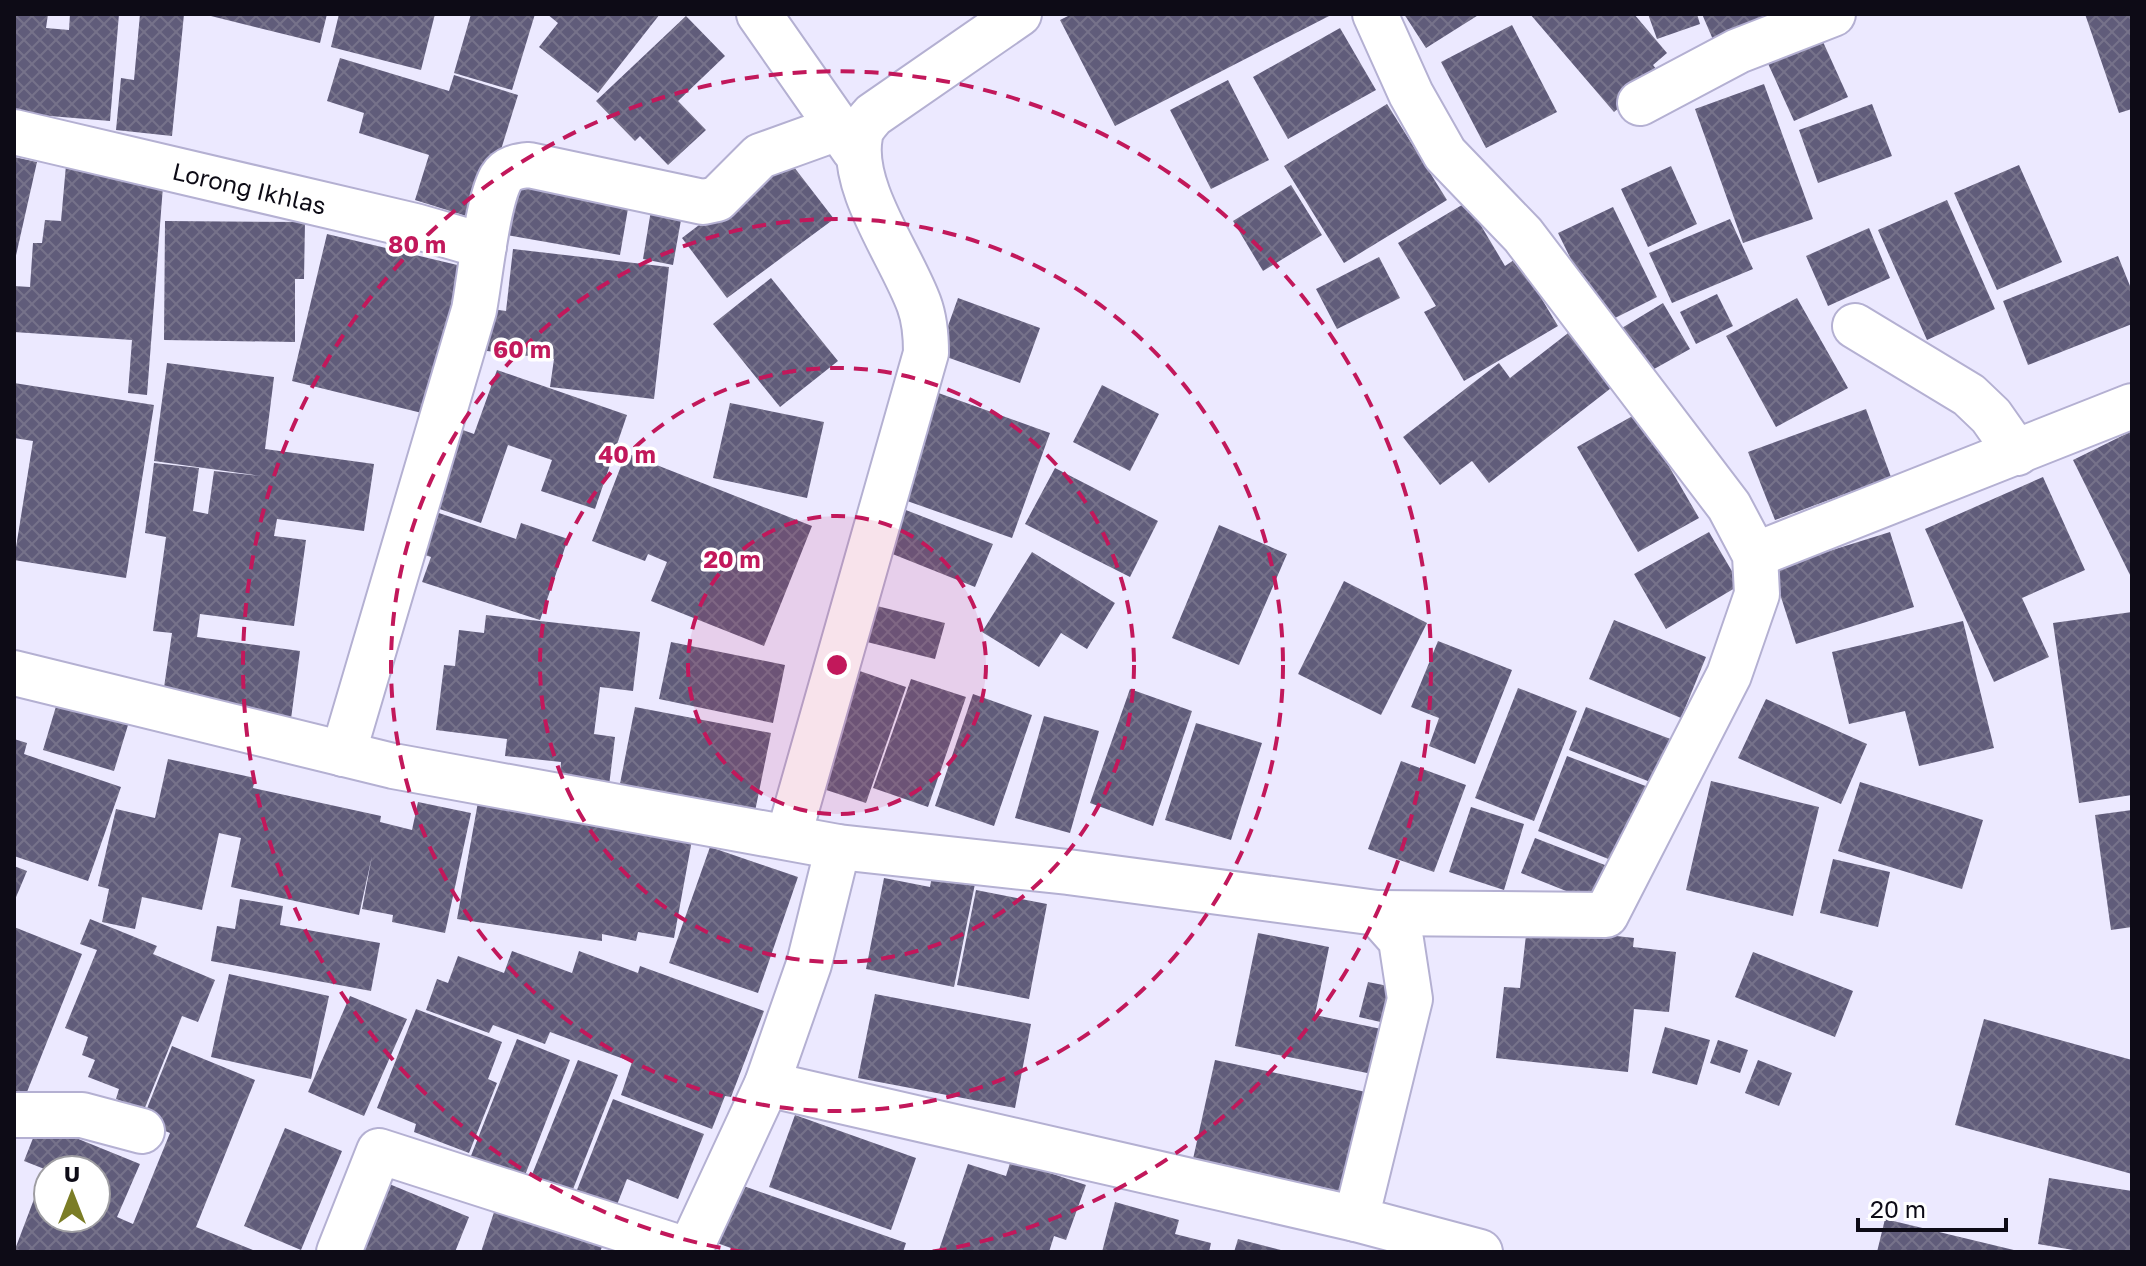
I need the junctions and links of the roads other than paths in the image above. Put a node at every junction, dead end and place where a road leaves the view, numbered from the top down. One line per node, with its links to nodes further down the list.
1 (759, 14): 7 (street)
2 (1019, 14): 7 (street)
3 (1375, 14): 12 (street)
4 (1833, 14): 5 (street)
5 (1640, 103)
6 (14, 132): 8 (street, Lorong Ikhlas)
7 (847, 142): 8 (street); 15 (street)
8 (484, 246): 14 (street)
9 (1855, 326): 11 (street)
10 (2132, 406): 11 (street)
11 (2017, 453): 12 (street)
12 (1755, 555): 17 (street)
13 (14, 673): 14 (street)
14 (343, 754): 15 (street)
15 (789, 835): 16 (street)
16 (838, 847): 17 (street); 18 (street)
17 (1377, 913): 21 (street)
18 (767, 1084): 21 (street); 22 (street)
19 (14, 1115): 20 (street)
20 (142, 1131)
21 (1356, 1219): 24 (street)
22 (690, 1251): 23 (street)
23 (339, 1252)
24 (1480, 1252)

